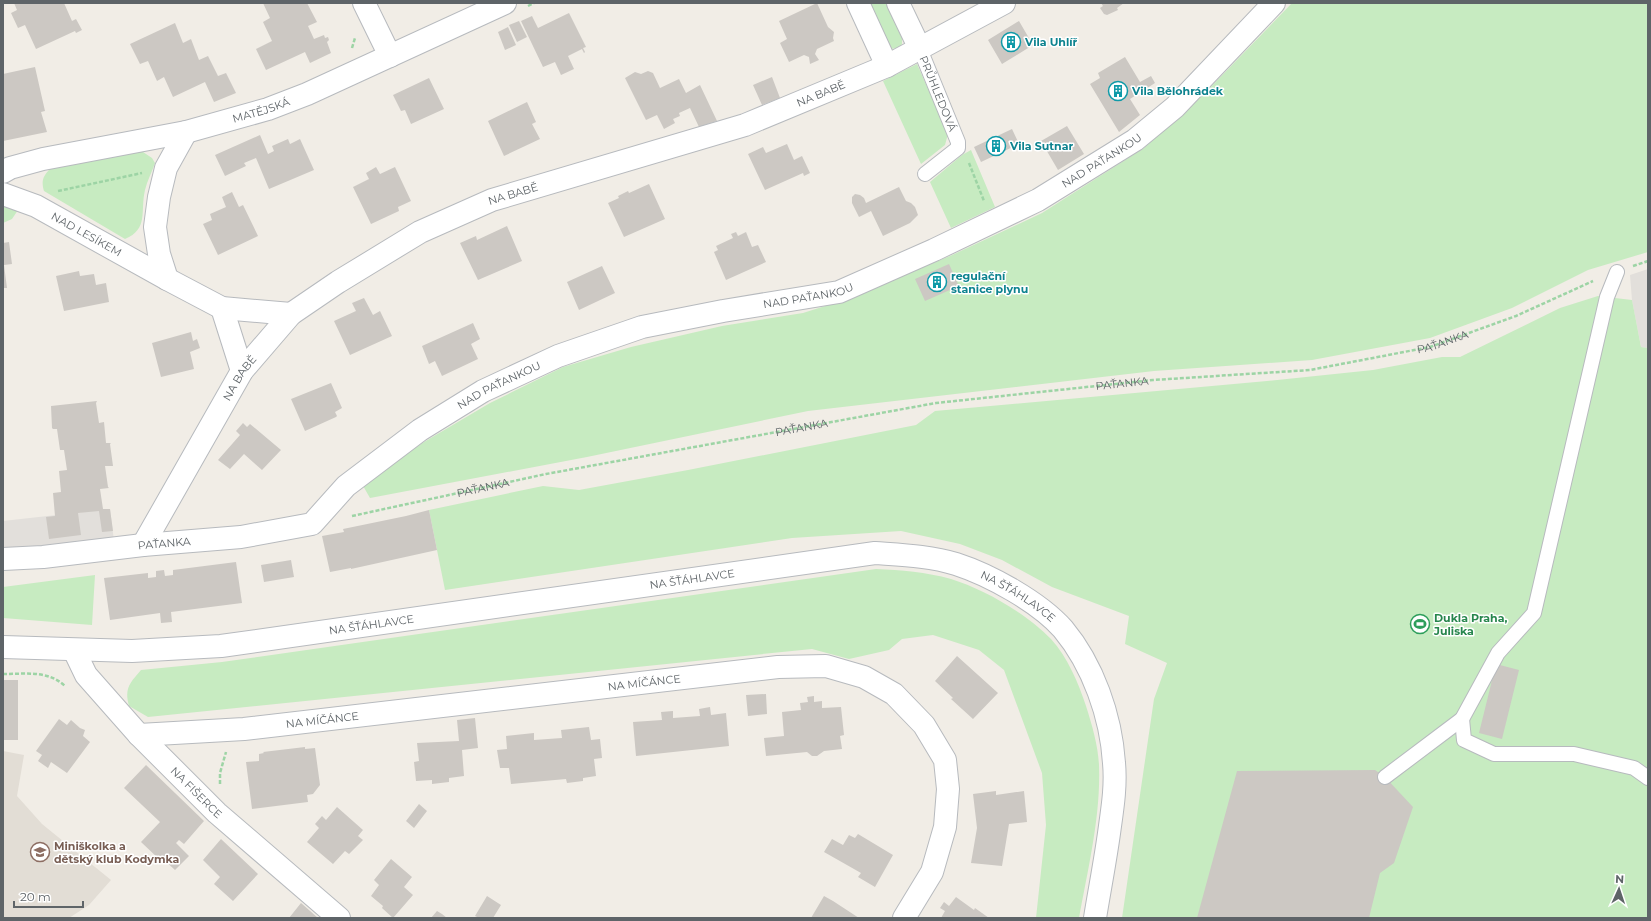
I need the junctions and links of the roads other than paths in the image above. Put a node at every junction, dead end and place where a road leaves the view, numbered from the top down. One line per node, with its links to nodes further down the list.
1 (364, 3): 8 (street)
2 (505, 3): 8 (street, MATĚJSKÁ)
3 (858, 3): 9 (street)
4 (898, 3): 7 (street, PRŮHLEDOVÁ)
5 (1004, 3): 7 (street, NA BABĚ)
6 (1274, 3): 19 (street, NAD PAŤANKOU)
7 (920, 49): 9 (street, NA BABĚ); 12 (lane, PRŮHLEDOVÁ)
8 (390, 56): 10 (street, MATĚJSKÁ)
9 (887, 66): 17 (street, NA BABĚ)
10 (186, 132): 11 (street, MATĚJSKÁ); 15 (street)
11 (3, 172)
12 (926, 174)
13 (3, 194): 15 (street, NAD LESÍKEM)
14 (1617, 272): 24 (lane)
15 (167, 279): 16 (street, NAD LESÍKEM)
16 (222, 308): 17 (street); 18 (street)
17 (291, 314): 18 (street, NA BABĚ)
18 (242, 371): 20 (street, NA BABĚ)
19 (312, 524): 20 (street, PAŤANKA)
20 (143, 545): 21 (street, PAŤANKA)
21 (3, 559)
22 (3, 647): 23 (street, NA ŠŤÁHLAVCE)
23 (74, 650): 25 (street, NA FIŠERCE); 30 (street, NA ŠŤÁHLAVCE)
24 (1462, 718): 26 (lane); 27 (lane)
25 (139, 735): 28 (street, NA FIŠERCE); 29 (street, NA MÍČÁNCE)
26 (1385, 777)
27 (1648, 778)
28 (339, 918)
29 (904, 918)
30 (1095, 918)

